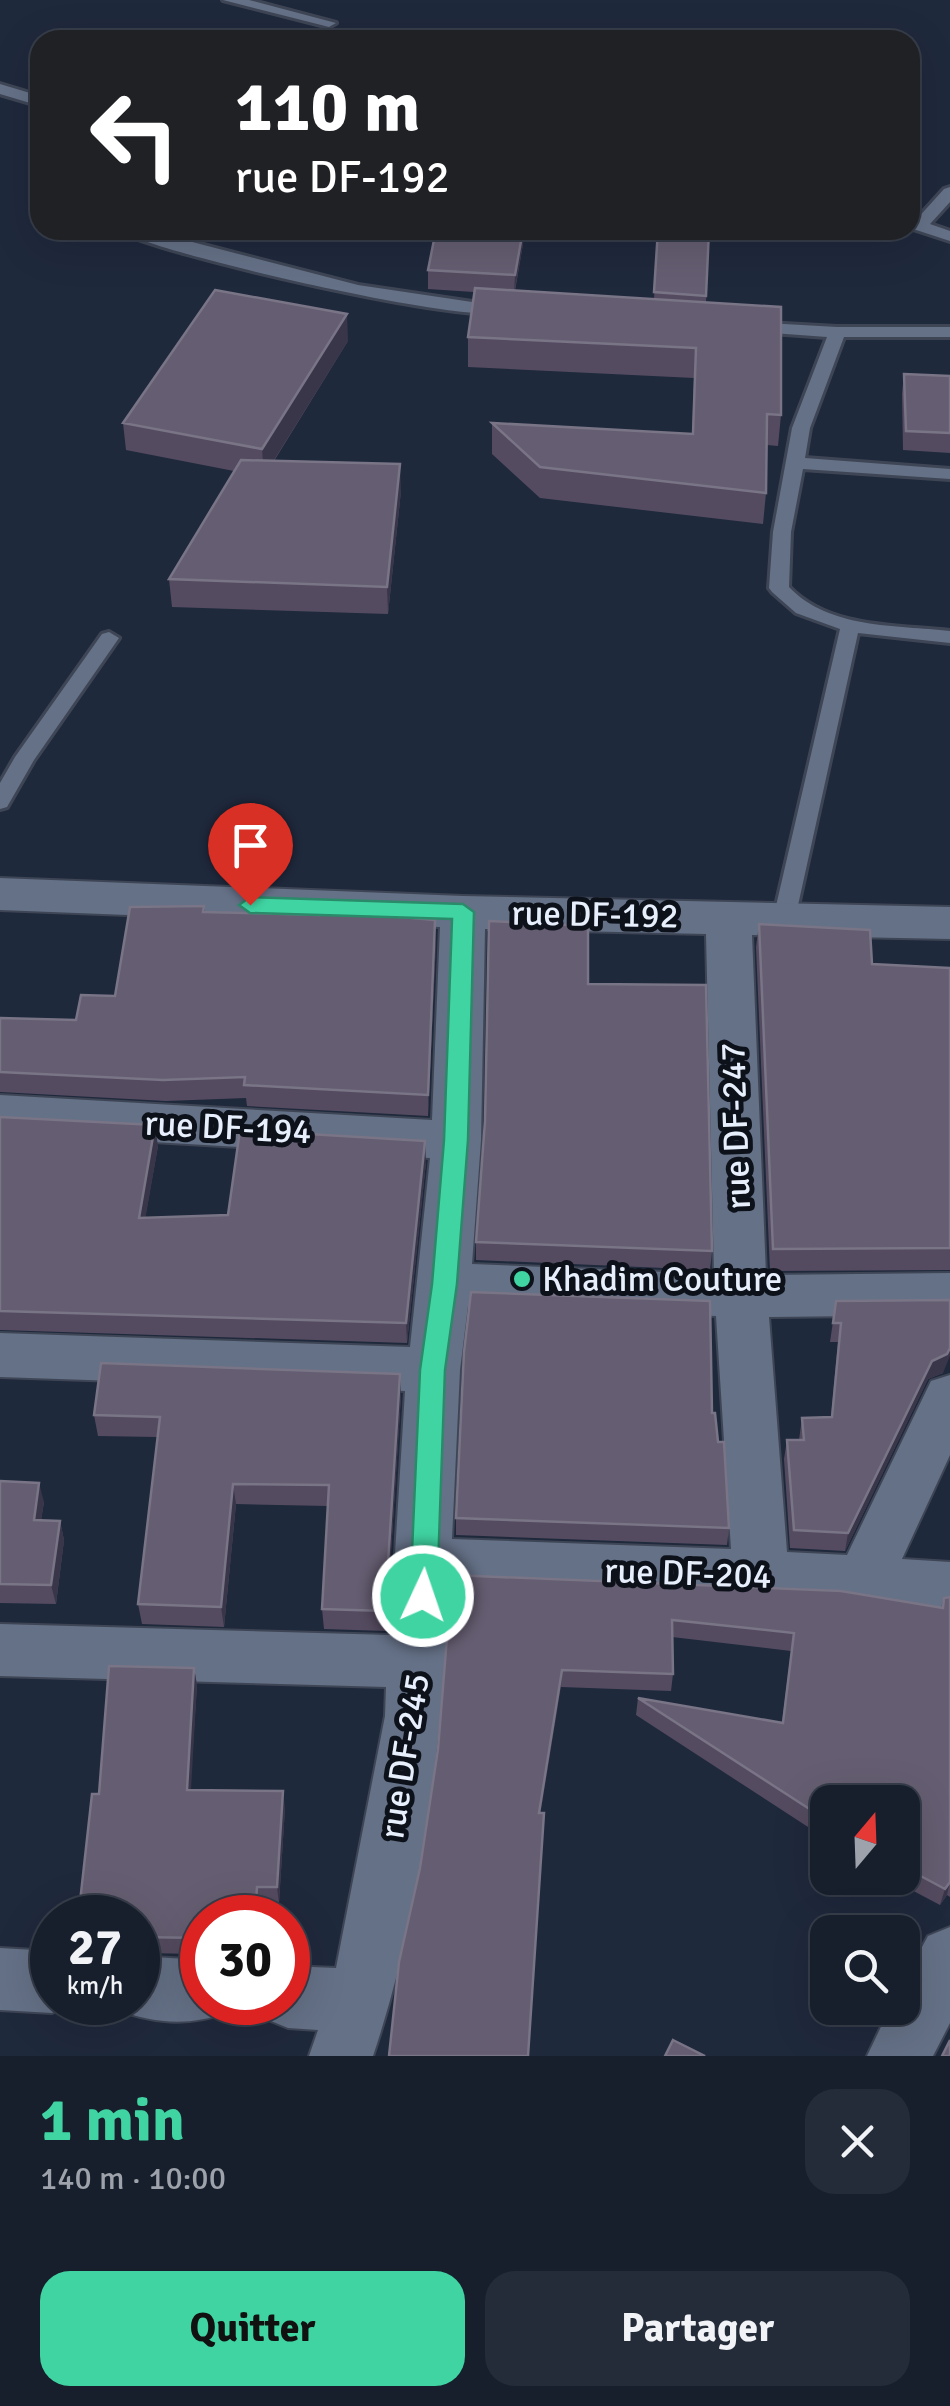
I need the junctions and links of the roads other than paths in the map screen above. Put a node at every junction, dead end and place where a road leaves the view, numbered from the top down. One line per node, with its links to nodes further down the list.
1 (230, 0): 2 (lane)
2 (329, 24)
3 (0, 89): 4 (lane)
4 (30, 98)
5 (950, 192): 6 (lane)
6 (920, 220)
7 (920, 225): 8 (lane)
8 (950, 236)
9 (165, 240): 10 (lane)
10 (518, 312)
11 (728, 326): 12 (lane)
12 (838, 332): 13 (lane); 14 (lane)
13 (950, 332)
14 (795, 463): 15 (lane); 16 (lane)
15 (950, 474)
16 (850, 626): 17 (lane); 23 (lane)
17 (950, 636)
18 (109, 638): 19 (lane)
19 (0, 802)
20 (0, 894): 21 (street, rue DF-192)
21 (463, 912): 22 (street, rue DF-192); 26 (street, rue DF-245)
22 (728, 917): 23 (street, rue DF-192); 29 (street, rue DF-247)
23 (784, 919): 24 (street, rue DF-192)
24 (950, 923)
25 (0, 1114): 26 (street, rue DF-194)
26 (456, 1140): 27 (street, rue DF-245)
27 (445, 1284): 29 (street); 31 (street, rue DF-245)
28 (950, 1294): 29 (street)
29 (741, 1296): 34 (street, rue DF-247)
30 (0, 1355): 31 (street)
31 (433, 1370): 33 (street, rue DF-245)
32 (950, 1396): 35 (street)
33 (425, 1563): 34 (street, rue DF-204); 38 (street, rue DF-245)
34 (762, 1575): 35 (street, rue DF-204)
35 (864, 1580): 36 (street, rue DF-204)
36 (950, 1588)
37 (0, 1650): 38 (street)
38 (419, 1662): 43 (street, rue DF-245)
39 (948, 1967): 44 (street)
40 (0, 1979): 41 (street)
41 (30, 1981)
42 (310, 2007): 43 (street)
43 (351, 2028)
44 (899, 2056)

